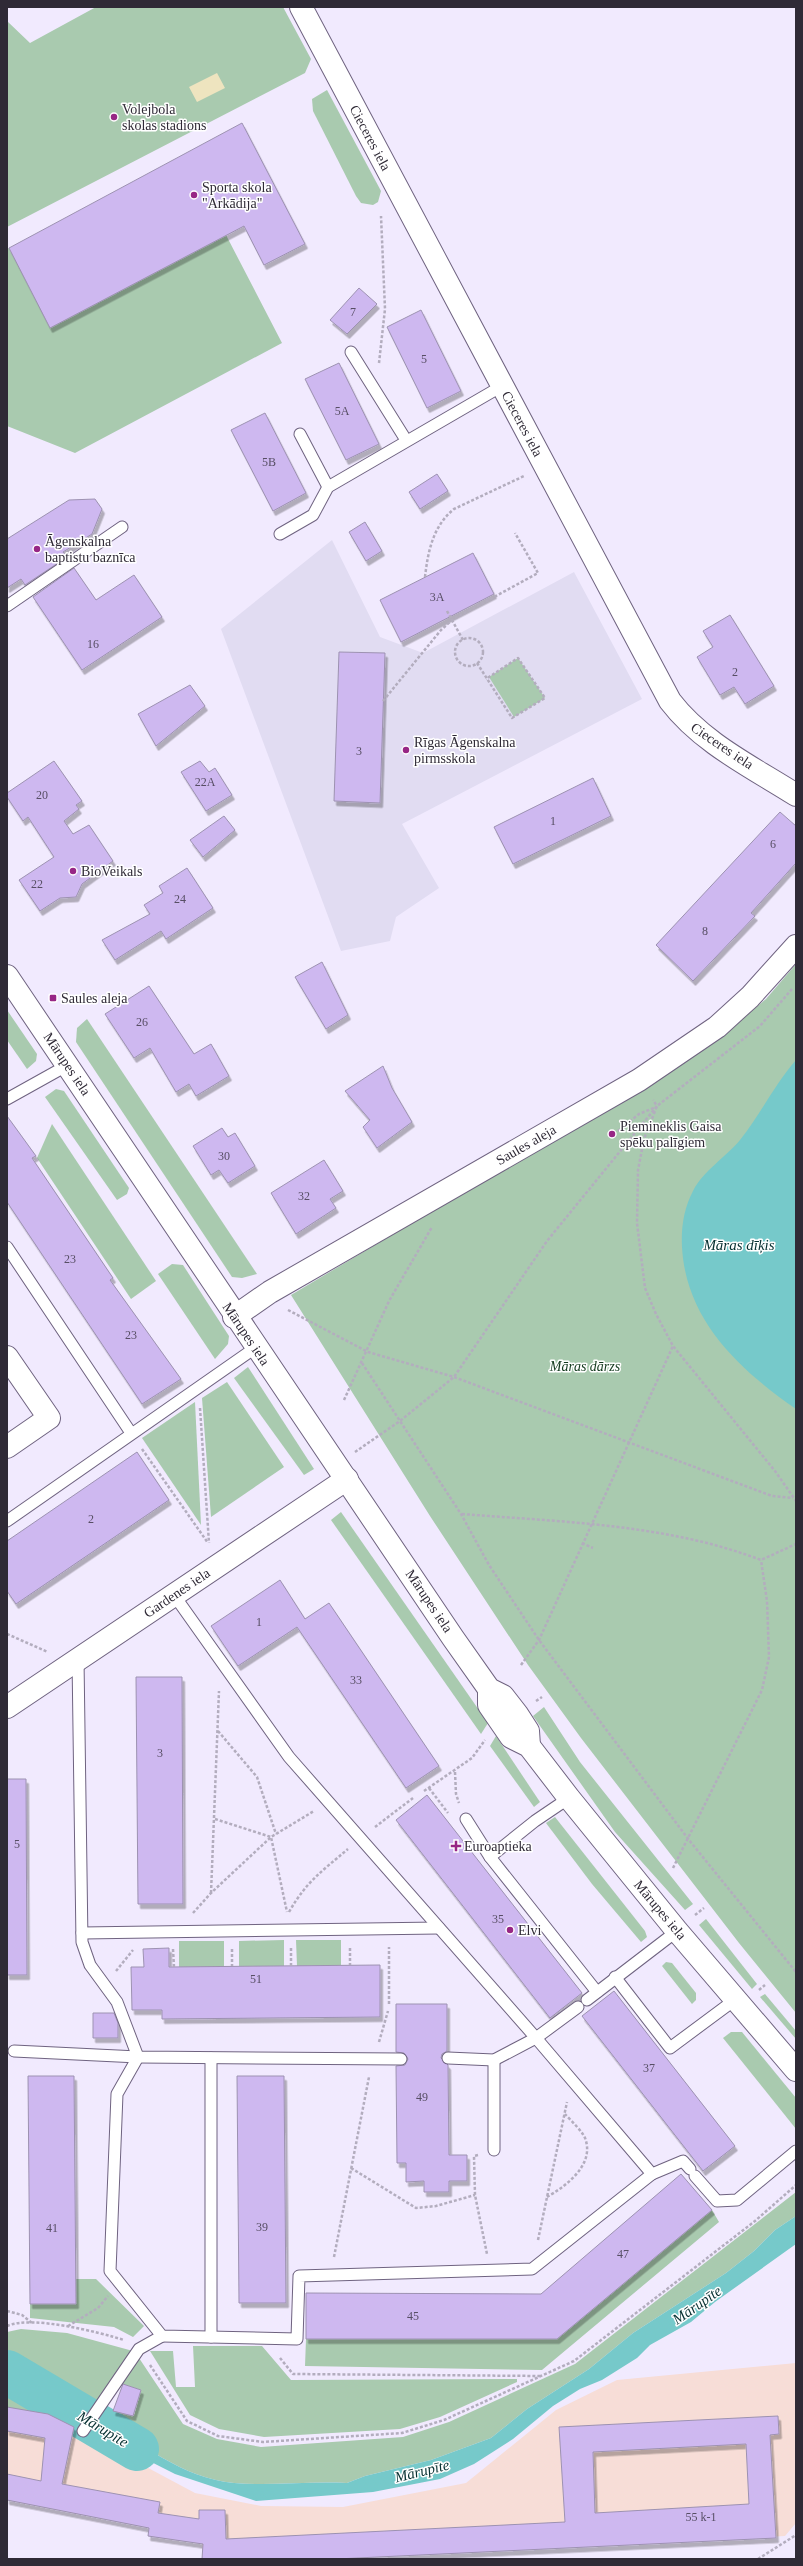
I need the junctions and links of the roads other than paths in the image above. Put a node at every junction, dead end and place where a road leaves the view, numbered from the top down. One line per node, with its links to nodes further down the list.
1 (300, 7): 3 (street, Cieceres iela)
2 (352, 352): 5 (lane)
3 (502, 386): 5 (lane); 10 (street, Cieceres iela)
4 (300, 434): 6 (lane)
5 (406, 440): 6 (lane)
6 (328, 487): 8 (lane)
7 (122, 527): 9 (lane)
8 (280, 534)
9 (7, 606)
10 (796, 795)
11 (796, 946): 16 (street, Saules aleja)
12 (7, 976): 13 (street, Mārupes iela)
13 (68, 1065): 14 (lane); 16 (street, Mārupes iela)
14 (7, 1099)
15 (7, 1247): 19 (lane)
16 (234, 1317): 17 (street, Mārupes iela)
17 (255, 1348): 19 (lane); 21 (street, Mārupes iela)
18 (7, 1357): 20 (street)
19 (131, 1433): 22 (lane)
20 (7, 1447)
21 (342, 1471): 23 (street, Gardenes iela); 26 (street, Mārupes iela)
22 (7, 1521)
23 (174, 1595): 24 (street, Gardenes iela); 29 (lane)
24 (75, 1661): 25 (street, Gardenes iela); 31 (lane)
25 (7, 1707)
26 (569, 1798): 28 (lane); 30 (street, Mārupes iela)
27 (466, 1820): 28 (lane)
28 (490, 1857): 33 (lane)
29 (439, 1928): 31 (lane); 37 (lane)
30 (677, 1931): 32 (lane); 34 (street, Mārupes iela)
31 (82, 1933): 39 (lane)
32 (615, 1977): 33 (lane); 34 (lane)
33 (597, 1992): 35 (lane)
34 (736, 1999): 44 (street, Mārupes iela)
35 (587, 2000)
36 (578, 2007): 37 (lane)
37 (536, 2038): 43 (lane); 47 (lane)
38 (14, 2051): 39 (lane)
39 (138, 2057): 40 (lane); 48 (lane)
40 (211, 2058): 42 (lane); 49 (lane)
41 (448, 2058): 43 (lane)
42 (401, 2059)
43 (494, 2060): 45 (lane)
44 (796, 2070)
45 (494, 2150)
46 (796, 2151): 47 (lane)
47 (652, 2174): 49 (lane)
48 (162, 2336): 49 (lane); 50 (lane)
49 (211, 2337)
50 (83, 2432)

